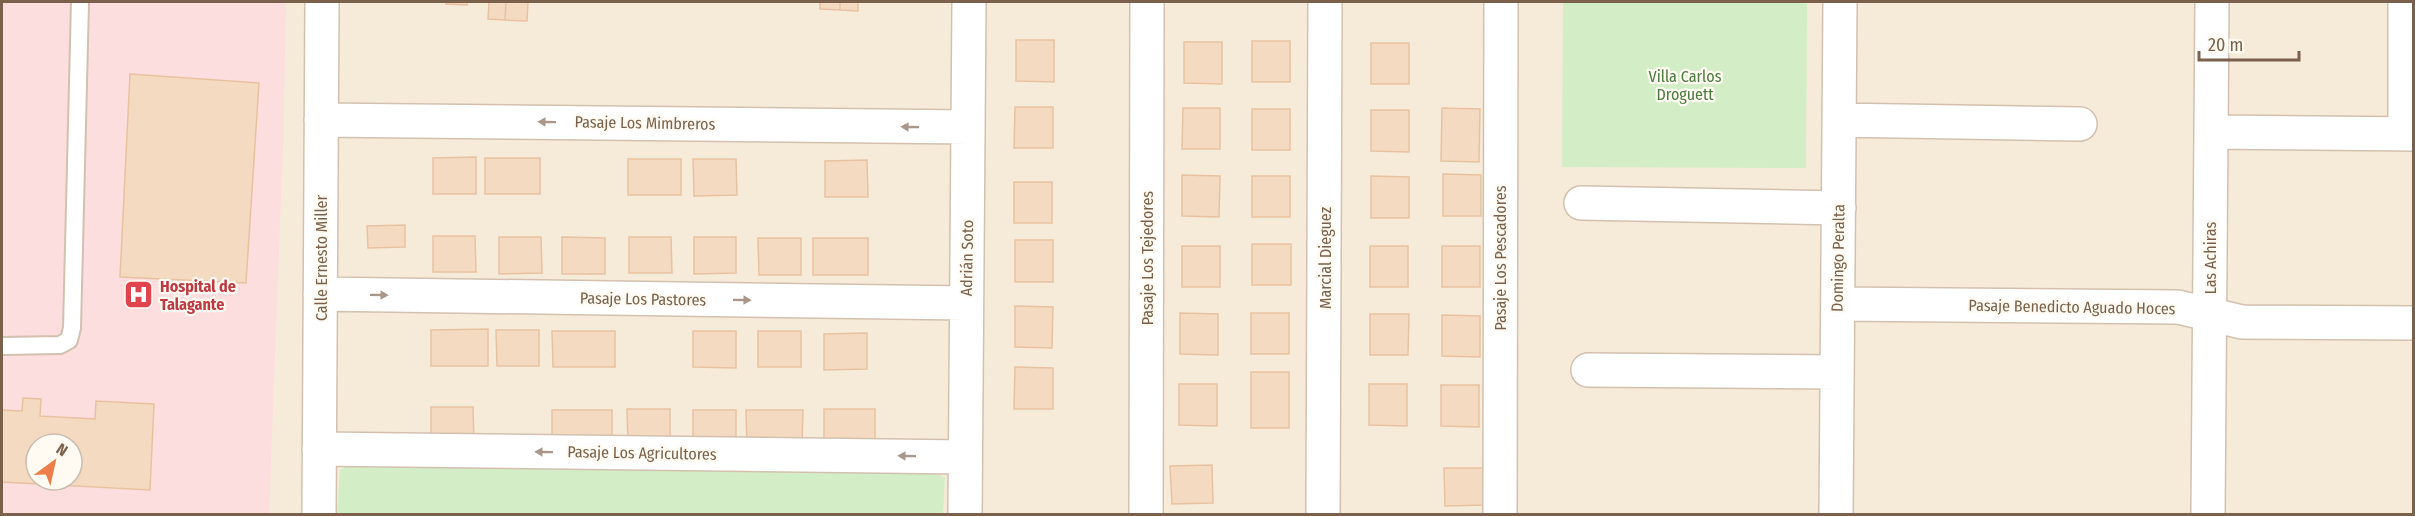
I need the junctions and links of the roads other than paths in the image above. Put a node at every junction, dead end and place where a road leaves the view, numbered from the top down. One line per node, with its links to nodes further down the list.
1 (80, 2): 23 (lane)
2 (322, 2): 10 (street, Calle Ernesto Miller)
3 (969, 2): 13 (street, Adrián Soto)
4 (1147, 2): 30 (street, Pasaje Los Tejedores)
5 (1325, 2): 31 (street, Marcial Dieguez)
6 (1501, 2): 32 (street, Pasaje Los Pescadores)
7 (1840, 2): 11 (street, Domingo Peralta)
8 (2212, 2): 14 (street, Las Achiras)
9 (2405, 2): 15 (street)
10 (321, 120): 13 (street, Pasaje Los Mimbreros, one-way to 10); 18 (street, Calle Ernesto Miller)
11 (1839, 120): 12 (street); 17 (street, Domingo Peralta)
12 (2080, 124)
13 (968, 127): 19 (street, Adrián Soto)
14 (2211, 132): 15 (street); 21 (street, Las Achiras)
15 (2409, 134)
16 (1581, 203): 17 (street)
17 (1839, 208): 20 (street, Domingo Peralta)
18 (320, 294): 19 (street, Pasaje Los Pastores, one-way to 19); 26 (street, Calle Ernesto Miller)
19 (966, 303): 27 (street, Adrián Soto)
20 (1838, 304): 21 (street, Pasaje Benedicto Aguado Hoces); 25 (street, Domingo Peralta)
21 (2210, 315): 22 (street, Pasaje Benedicto Aguado Hoces); 34 (street, Las Achiras)
22 (2414, 323)
23 (2, 346)
24 (1588, 370): 25 (street)
25 (1837, 372): 33 (street, Domingo Peralta)
26 (319, 449): 27 (street, Pasaje Los Agricultores, one-way to 26); 28 (street, Calle Ernesto Miller)
27 (965, 457): 29 (street, Adrián Soto)
28 (319, 514)
29 (965, 514)
30 (1146, 514)
31 (1323, 514)
32 (1500, 514)
33 (1836, 514)
34 (2208, 514)

